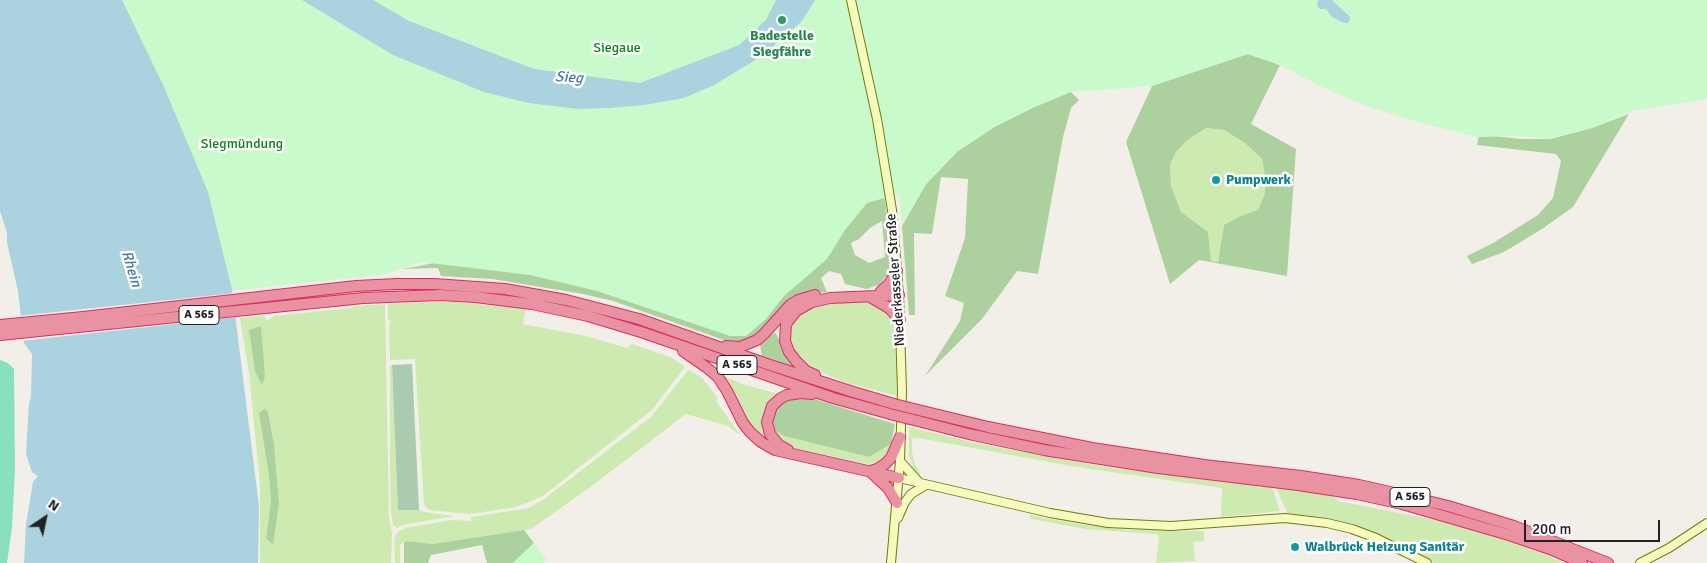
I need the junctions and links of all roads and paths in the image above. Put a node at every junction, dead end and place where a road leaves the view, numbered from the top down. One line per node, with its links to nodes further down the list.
1 (851, 0): 2 (main road, Niederkasseler Straße)
2 (897, 271): 3 (highway); 4 (main road, Niederkasseler Straße)
3 (881, 291): 4 (highway); 10 (highway)
4 (899, 293): 5 (highway); 6 (main road, Niederkasseler Straße)
5 (872, 297): 6 (highway); 11 (highway)
6 (900, 320): 13 (main road, Niederkasseler Straße)
7 (0, 325): 10 (highway, A 565)
8 (641, 332): 9 (highway, A 565); 12 (highway, A 565); 14 (highway)
9 (0, 335)
10 (701, 341): 11 (highway, A 565)
11 (850, 391): 25 (highway, A 565, bridge)
12 (833, 398): 14 (highway); 24 (highway, A 565, bridge)
13 (900, 438): 15 (main road, Niederkasseler Straße); 16 (highway)
14 (794, 454): 16 (highway)
15 (900, 461): 17 (main road, Niederkasseler Straße); 18 (main road)
16 (869, 471): 17 (highway); 19 (highway)
17 (899, 478): 18 (main road); 19 (main road, Niederkasseler Straße)
18 (922, 484): 21 (main road); 23 (main road)
19 (897, 503): 21 (main road, Niederkasseler Straße)
20 (1707, 523): 26 (main road)
21 (895, 524): 22 (main road, Niederkasseler Straße)
22 (891, 563)
23 (1427, 563)
24 (1582, 563)
25 (1608, 563)
26 (1640, 563)

